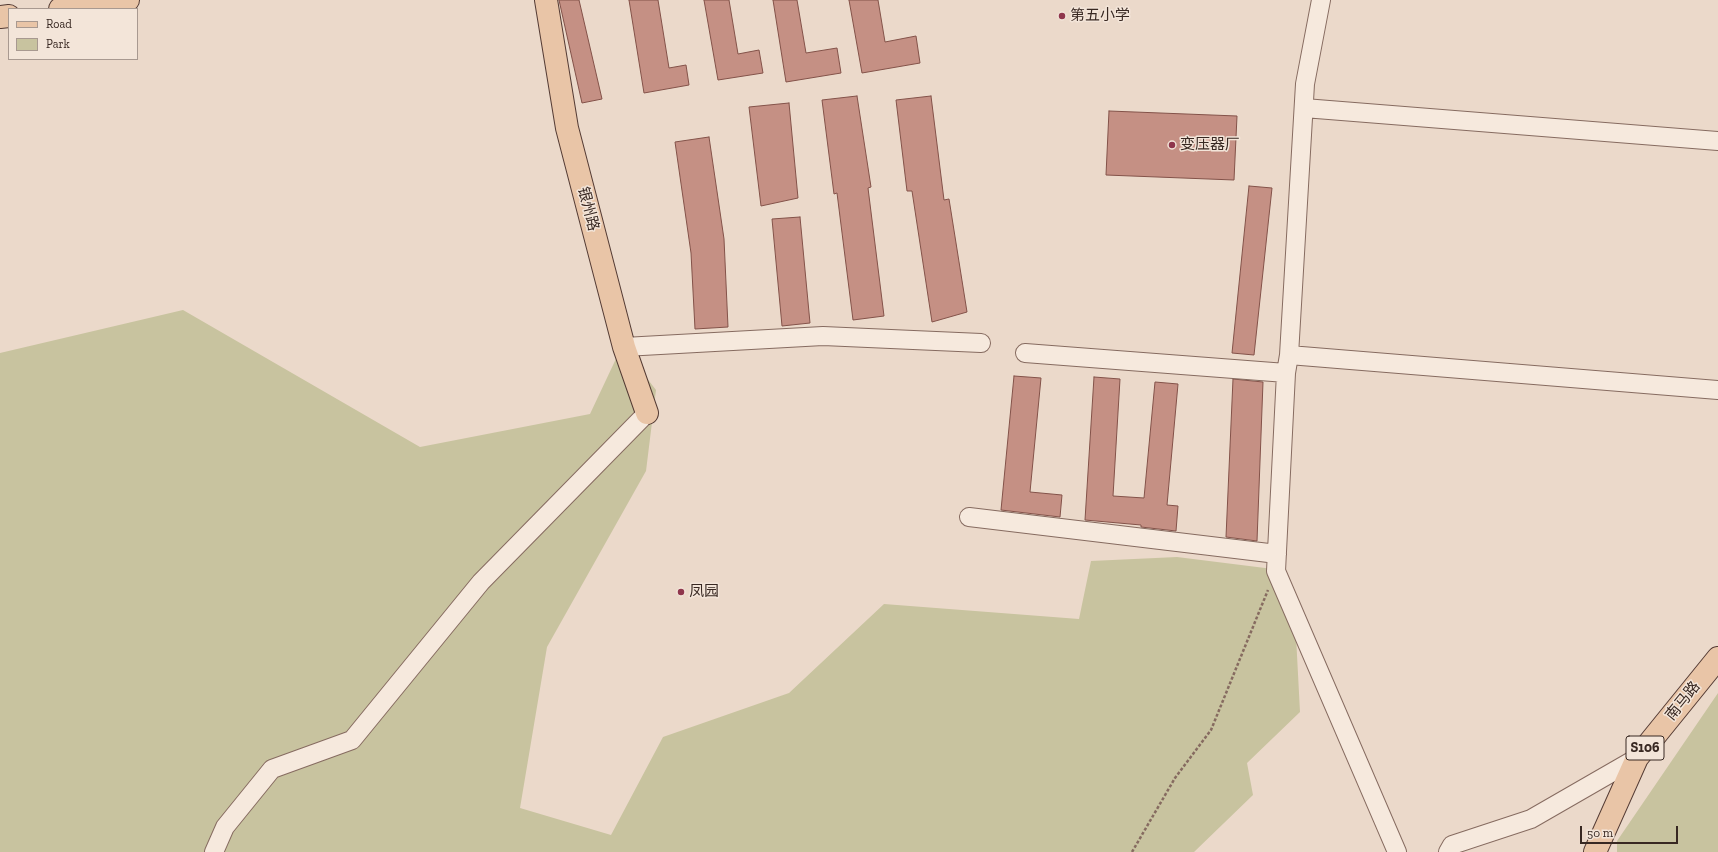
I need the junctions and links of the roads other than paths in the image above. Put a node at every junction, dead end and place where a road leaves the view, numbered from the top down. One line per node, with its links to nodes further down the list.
1 (128, 0): 4 (main road)
2 (546, 0): 8 (main road, 银州路)
3 (1321, 0): 5 (street)
4 (68, 8)
5 (1304, 108): 6 (street); 10 (street)
6 (1718, 141)
7 (981, 343): 8 (street)
8 (624, 347): 13 (main road, 银州路)
9 (1025, 353): 11 (street)
10 (1289, 355): 11 (street); 12 (street)
11 (1286, 373): 15 (street)
12 (1718, 390)
13 (648, 413): 18 (street)
14 (969, 517): 15 (street)
15 (1276, 563): 19 (street)
16 (1718, 658): 17 (main road, 南马路 / S106)
17 (1637, 758): 20 (street); 21 (main road, 南马路 / S106)
18 (214, 852)
19 (1397, 852)
20 (1448, 852)
21 (1595, 852)

